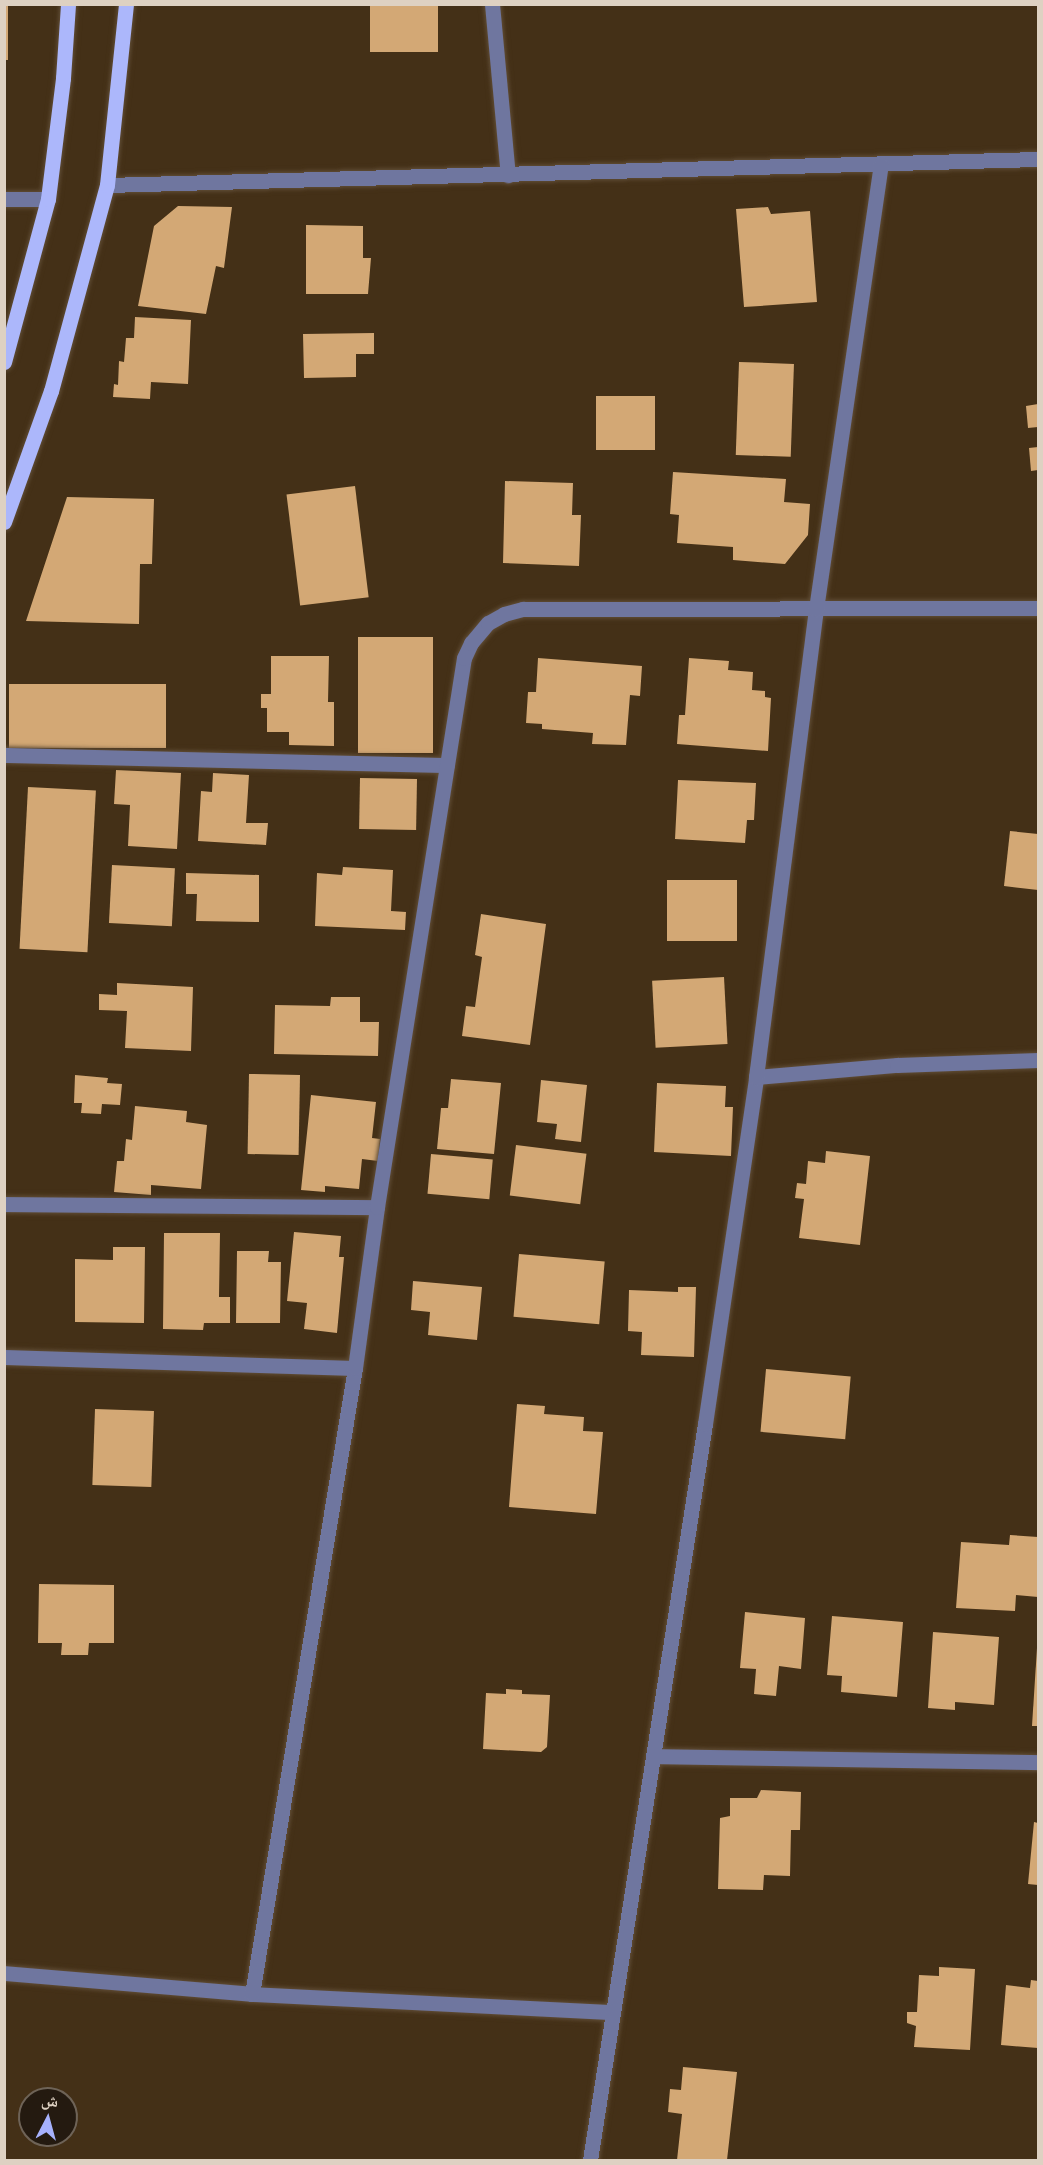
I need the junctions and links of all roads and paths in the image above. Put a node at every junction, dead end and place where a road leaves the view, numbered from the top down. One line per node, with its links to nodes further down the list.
1 (68, 4): 9 (main road)
2 (126, 4): 7 (main road)
3 (492, 4): 6 (street)
4 (1038, 159): 5 (street)
5 (881, 165): 6 (street); 13 (street)
6 (508, 176): 7 (street)
7 (107, 184): 11 (main road)
8 (4, 199): 9 (street)
9 (48, 199): 10 (main road)
10 (4, 362)
11 (4, 522)
12 (1038, 608): 13 (street)
13 (816, 609): 15 (street); 17 (street)
14 (4, 755): 15 (street)
15 (447, 765): 19 (street)
16 (1038, 1060): 17 (street)
17 (756, 1077): 22 (street)
18 (4, 1204): 19 (street)
19 (377, 1207): 21 (street)
20 (4, 1357): 21 (street)
21 (355, 1368): 25 (street)
22 (654, 1756): 23 (street); 26 (street)
23 (1038, 1762)
24 (4, 1973): 25 (street)
25 (252, 1994): 26 (street)
26 (612, 2012): 27 (street)
27 (590, 2160)

